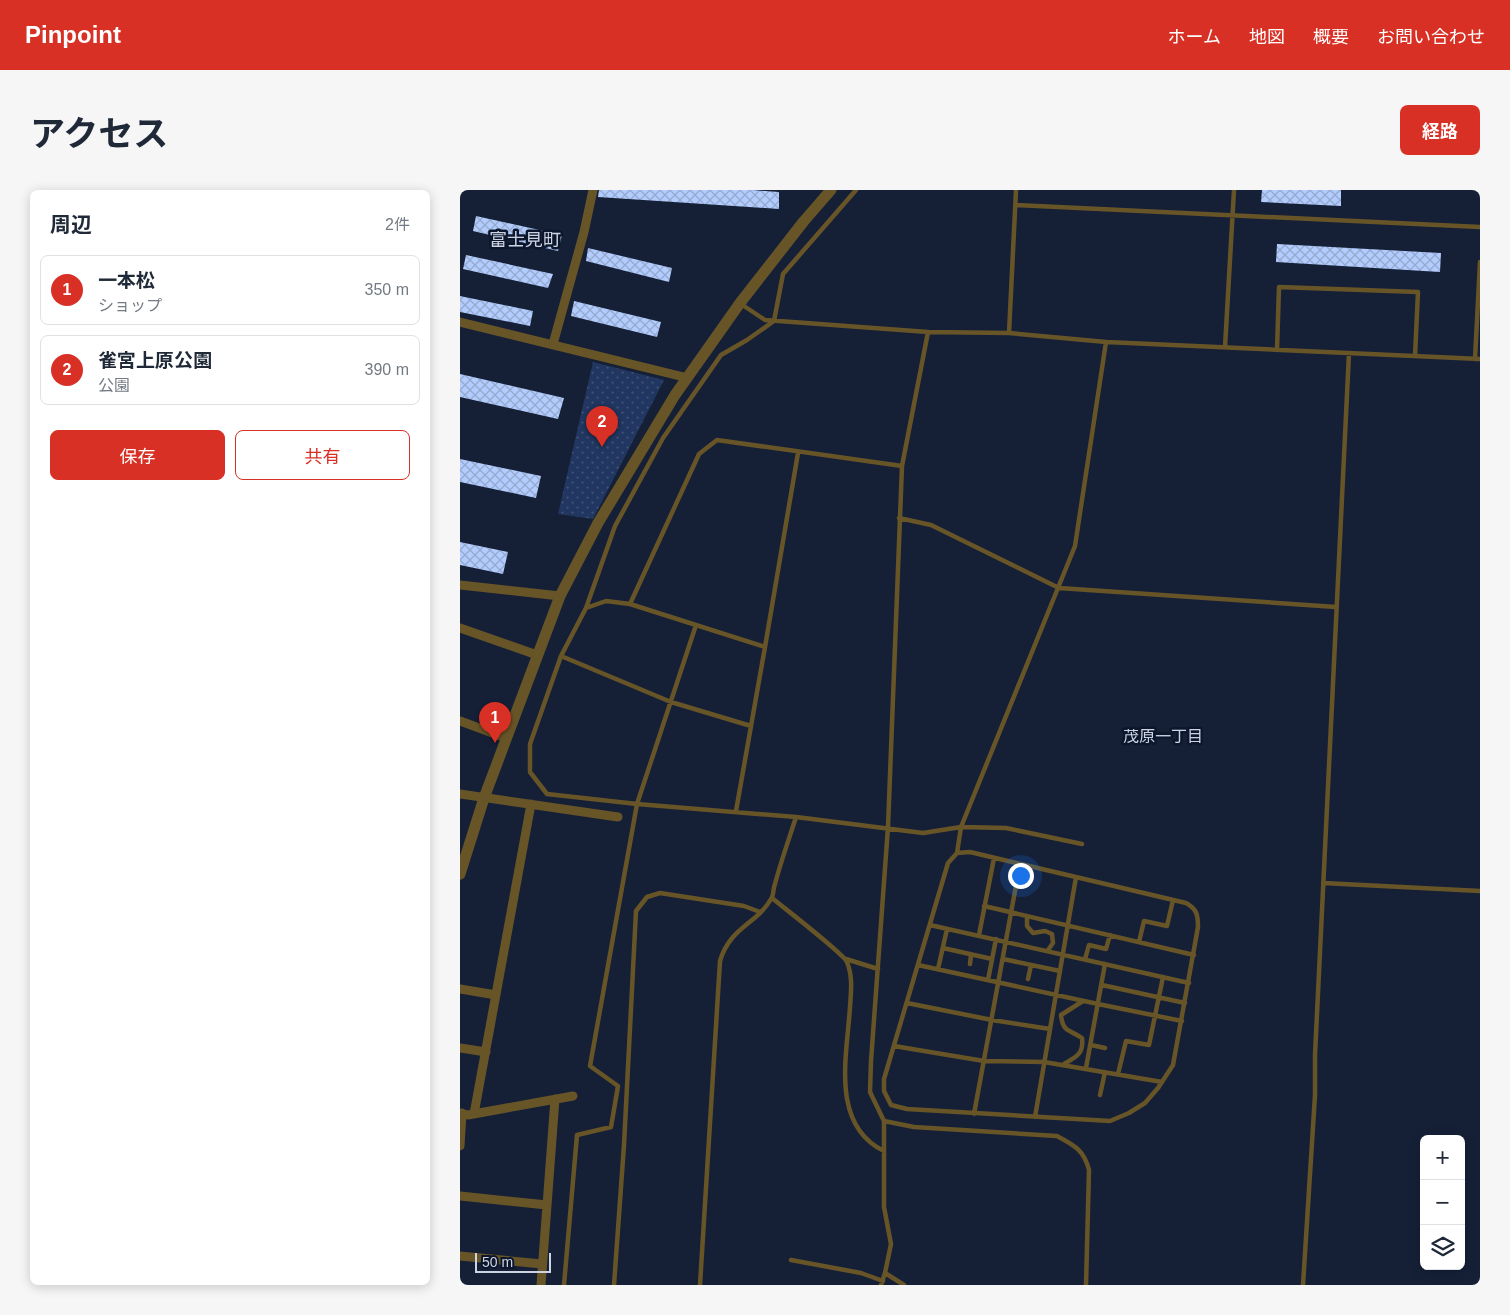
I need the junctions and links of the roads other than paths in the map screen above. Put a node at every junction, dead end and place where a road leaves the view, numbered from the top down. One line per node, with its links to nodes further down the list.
1 (593, 190): 17 (street)
2 (831, 190): 11 (street)
3 (856, 190): 12 (lane)
4 (1016, 190): 6 (lane)
5 (1234, 190): 7 (lane)
6 (1015, 205): 7 (lane); 15 (lane)
7 (1233, 215): 8 (lane); 18 (lane)
8 (1480, 227)
9 (1480, 262): 10 (lane)
10 (1479, 297): 22 (lane)
11 (740, 303): 12 (lane); 23 (street)
12 (774, 320): 14 (lane); 32 (lane)
13 (460, 322): 17 (street)
14 (928, 332): 15 (lane); 25 (lane)
15 (1009, 332): 16 (lane)
16 (1106, 342): 18 (lane); 28 (lane)
17 (553, 344): 23 (street)
18 (1226, 347): 19 (lane)
19 (1277, 350): 20 (lane); 21 (lane)
20 (1349, 352): 21 (lane); 31 (lane)
21 (1415, 356): 22 (lane)
22 (1477, 359)
23 (688, 378): 29 (street)
24 (798, 452): 25 (lane); 30 (lane); 35 (lane)
25 (902, 466): 26 (lane)
26 (899, 518): 28 (lane); 49 (lane)
27 (460, 585): 29 (street)
28 (1059, 588): 31 (lane); 50 (lane)
29 (560, 596): 36 (street)
30 (630, 604): 32 (lane); 33 (lane)
31 (1336, 607): 58 (lane)
32 (586, 608): 37 (lane)
33 (696, 625): 35 (lane); 38 (lane)
34 (460, 628): 36 (street)
35 (766, 647): 40 (lane)
36 (537, 655): 41 (street)
37 (561, 656): 38 (lane); 45 (lane)
38 (671, 702): 40 (lane); 45 (lane)
39 (460, 721): 41 (street)
40 (751, 726): 46 (lane)
41 (506, 738): 43 (street)
42 (460, 794): 43 (street)
43 (484, 798): 44 (street); 52 (street)
44 (531, 804): 47 (street); 97 (street)
45 (637, 804): 46 (lane); 138 (lane)
46 (736, 811): 48 (lane)
47 (618, 816)
48 (796, 817): 49 (lane); 60 (lane)
49 (888, 827): 50 (lane); 87 (lane)
50 (961, 827): 51 (lane); 53 (lane)
51 (1082, 844)
52 (464, 853): 56 (street)
53 (957, 853): 54 (lane); 66 (lane)
54 (994, 858): 55 (lane); 62 (lane)
55 (1020, 864): 57 (lane); 64 (lane)
56 (460, 874)
57 (1076, 877): 61 (lane); 67 (lane)
58 (1323, 883): 59 (lane); 143 (lane)
59 (1480, 891)
60 (772, 898): 63 (lane); 79 (lane)
61 (1173, 900): 73 (lane); 78 (lane)
62 (984, 906): 64 (lane); 69 (lane)
63 (760, 912): 139 (lane); 140 (lane)
64 (1011, 912): 65 (lane); 72 (lane)
65 (1027, 916): 67 (lane); 75 (lane)
66 (930, 925): 68 (lane); 85 (lane)
67 (1067, 925): 70 (lane); 76 (lane)
68 (947, 928): 69 (lane); 74 (lane)
69 (979, 935): 71 (lane)
70 (1110, 935): 73 (lane); 82 (lane)
71 (996, 939): 72 (lane); 80 (lane)
72 (1006, 941): 75 (lane); 81 (lane)
73 (1139, 942): 78 (lane)
74 (943, 948): 77 (lane); 88 (lane)
75 (1048, 950): 76 (lane)
76 (1063, 954): 82 (lane); 89 (lane)
77 (972, 955): 80 (lane); 83 (lane)
78 (1194, 955): 94 (lane)
79 (846, 959): 87 (lane); 129 (lane)
80 (992, 959): 92 (lane)
81 (1002, 959): 86 (lane); 93 (lane)
82 (1085, 959): 84 (lane)
83 (970, 964)
84 (1105, 964): 90 (lane); 95 (lane)
85 (918, 965): 88 (lane); 101 (lane)
86 (1031, 966): 89 (lane); 91 (lane)
87 (878, 969): 127 (lane)
88 (938, 969): 92 (lane)
89 (1060, 971): 98 (lane)
90 (1164, 977): 94 (lane); 99 (lane)
91 (1028, 978)
92 (988, 980): 93 (lane)
93 (998, 982): 98 (lane); 105 (lane)
94 (1189, 983): 102 (lane)
95 (1102, 986): 99 (lane); 103 (lane)
96 (460, 989): 97 (street)
97 (496, 995): 112 (street)
98 (1056, 995): 100 (lane); 107 (lane)
99 (1160, 998): 102 (lane); 104 (lane)
100 (1083, 1001): 103 (lane); 115 (lane)
101 (907, 1003): 105 (lane); 109 (lane)
102 (1185, 1003): 106 (lane)
103 (1098, 1004): 104 (lane); 108 (lane)
104 (1155, 1016): 106 (lane); 118 (lane)
105 (992, 1020): 107 (lane); 113 (lane)
106 (1182, 1021): 119 (lane)
107 (1050, 1029): 114 (lane)
108 (1091, 1045): 111 (lane); 116 (lane)
109 (894, 1046): 113 (lane); 125 (lane)
110 (460, 1048): 112 (street)
111 (1105, 1048)
112 (486, 1052): 124 (street)
113 (984, 1061): 114 (lane); 125 (lane)
114 (1044, 1062): 115 (lane); 126 (lane)
115 (1064, 1064): 116 (lane)
116 (1086, 1068): 117 (lane)
117 (1105, 1072): 118 (lane); 120 (lane)
118 (1118, 1074): 119 (lane)
119 (1162, 1082): 126 (lane)
120 (1100, 1095)
121 (573, 1096): 122 (street)
122 (555, 1099): 124 (street); 131 (street)
123 (461, 1113): 124 (street); 128 (street)
124 (474, 1114)
125 (974, 1114): 126 (lane)
126 (1035, 1117)
127 (884, 1121): 129 (lane); 142 (lane)
128 (460, 1146)
129 (884, 1151): 135 (lane)
130 (460, 1196): 131 (street)
131 (547, 1205): 134 (street)
132 (460, 1256): 134 (street)
133 (791, 1260): 136 (lane)
134 (542, 1264): 137 (street)
135 (885, 1273): 136 (lane); 141 (lane)
136 (882, 1283)
137 (541, 1285)
138 (564, 1285)
139 (614, 1285)
140 (700, 1285)
141 (904, 1285)
142 (1086, 1285)
143 (1303, 1285)

